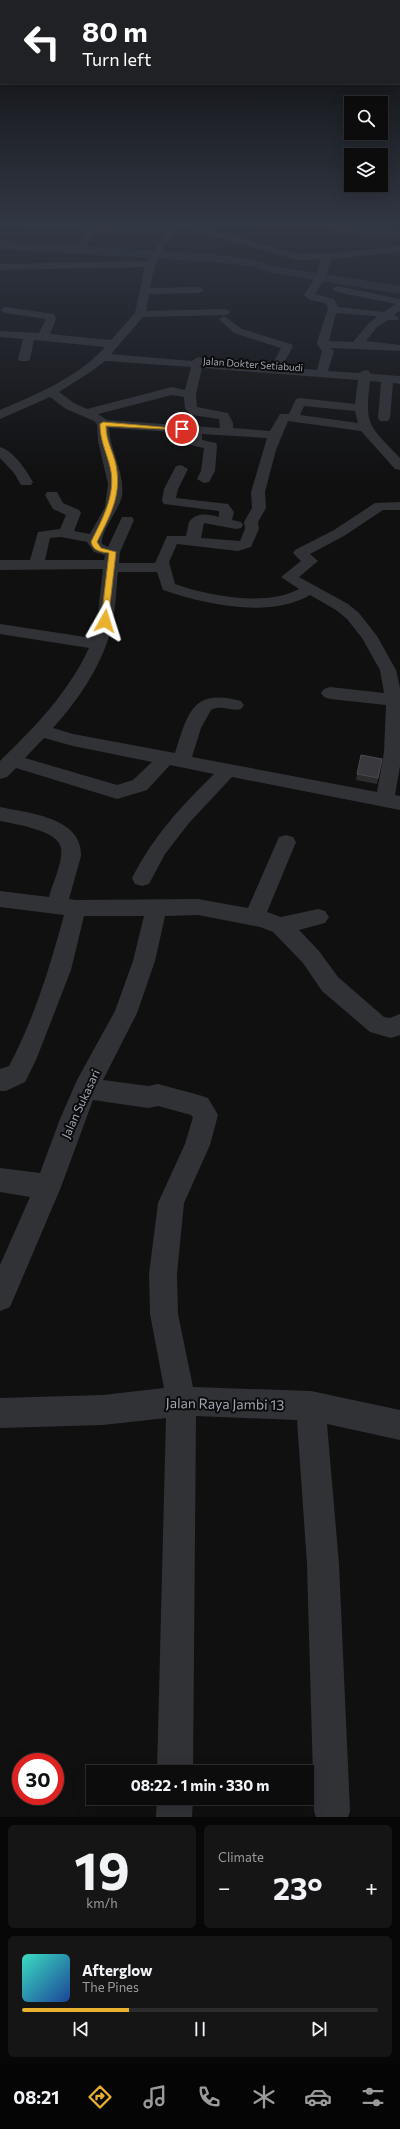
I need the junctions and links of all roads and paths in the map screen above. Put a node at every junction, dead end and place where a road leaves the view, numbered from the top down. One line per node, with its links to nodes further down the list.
1 (142, 307): 6 (street)
2 (332, 307): 5 (street)
3 (399, 307): 7 (street)
4 (5, 309): 11 (street)
5 (333, 310): 7 (street); 13 (street)
6 (140, 314): 12 (street); 19 (street)
7 (386, 315): 8 (street); 14 (street)
8 (400, 320)
9 (0, 334): 10 (street)
10 (30, 335): 11 (street); 17 (street)
11 (43, 337): 12 (street)
12 (113, 344): 16 (street)
13 (323, 344): 14 (street); 20 (street)
14 (358, 344): 15 (street)
15 (399, 346): 21 (street)
16 (104, 355): 18 (street); 26 (street)
17 (24, 359)
18 (198, 362): 19 (street, Jalan Dokter Setiabudi); 22 (street); 28 (street)
19 (277, 366): 20 (street, Jalan Dokter Setiabudi)
20 (323, 370): 23 (street, Jalan Dokter Setiabudi)
21 (388, 371): 23 (street, Jalan Dokter Setiabudi); 24 (street, Jalan Dokter Setiabudi); 25 (street, Jalan Dokter Setiabudi); 36 (street)
22 (296, 372): 23 (street); 27 (street)
23 (365, 375): 32 (street)
24 (400, 376)
25 (400, 380)
26 (51, 392): 31 (street); 33 (street)
27 (296, 393): 32 (street); 35 (street)
28 (190, 394): 33 (street); 40 (street)
29 (0, 403): 31 (street)
30 (0, 407): 31 (street)
31 (17, 408): 34 (street)
32 (360, 408): 38 (street)
33 (86, 413): 37 (street)
34 (0, 415)
35 (293, 418): 38 (street); 41 (street)
36 (384, 418)
37 (103, 424): 39 (street); 55 (street)
38 (365, 428): 43 (street)
39 (196, 429): 40 (street); 47 (street)
40 (226, 431): 41 (street)
41 (275, 435): 53 (street)
42 (0, 451): 44 (street)
43 (400, 466)
44 (18, 469): 46 (street); 48 (street)
45 (181, 469): 52 (street)
46 (0, 473)
47 (204, 479)
48 (26, 482)
49 (52, 495): 54 (street)
50 (400, 506): 61 (street)
51 (127, 520): 57 (street)
52 (224, 522): 53 (street); 56 (street)
53 (252, 526): 56 (street)
54 (65, 534): 55 (street); 59 (street)
55 (94, 539): 57 (street)
56 (193, 541): 60 (street)
57 (111, 561): 59 (street); 60 (street); 63 (street)
58 (0, 565): 59 (street)
59 (37, 565)
60 (163, 568): 61 (street)
61 (310, 589): 64 (street)
62 (0, 629): 63 (street)
63 (98, 644): 68 (street)
64 (394, 673): 66 (street)
65 (330, 693): 66 (street)
66 (393, 700): 72 (street)
67 (235, 705): 69 (street)
68 (42, 731): 69 (street); 70 (street)
69 (173, 759): 70 (street); 71 (street)
70 (4, 766)
71 (229, 769): 72 (street); 75 (street)
72 (392, 802)
73 (0, 814): 77 (street)
74 (286, 842): 79 (street)
75 (142, 878)
76 (0, 899): 77 (street)
77 (66, 907): 78 (street); 83 (street)
78 (156, 909): 79 (street); 84 (street, Jalan Sukasari)
79 (255, 917): 81 (street)
80 (318, 917): 81 (street)
81 (281, 926): 82 (street)
82 (400, 1024)
83 (0, 1080)
84 (86, 1088): 86 (street, Jalan Sukasari); 88 (street)
85 (0, 1180): 86 (street)
86 (48, 1187): 87 (street, Jalan Sukasari)
87 (0, 1297)
88 (181, 1401): 89 (street, Jalan Raya Jambi 13); 90 (street, Jalan Raya Jambi 13); 92 (street)
89 (311, 1406): 91 (street, Jalan Raya Jambi 13); 94 (street)
90 (0, 1413)
91 (400, 1425)
92 (175, 1765)
93 (175, 1805): 95 (street)
94 (332, 1811)
95 (174, 1817)

